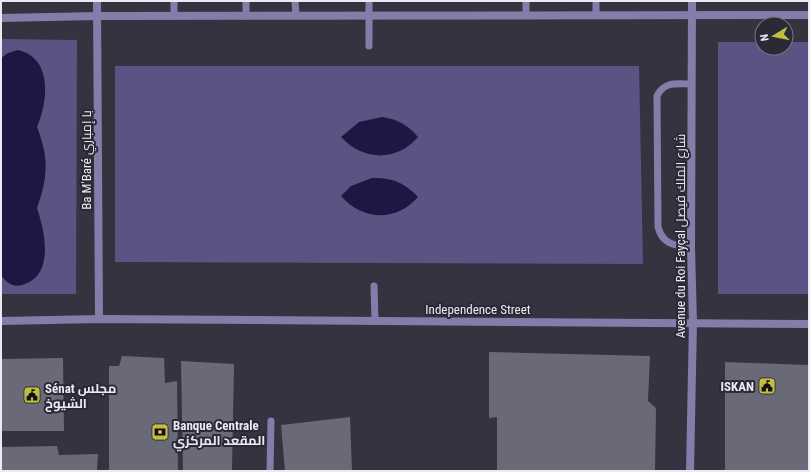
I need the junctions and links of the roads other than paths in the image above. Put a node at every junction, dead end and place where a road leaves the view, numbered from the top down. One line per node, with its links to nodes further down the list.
1 (97, 1): 13 (street, Ba M'Baré با إمباري)
2 (174, 1): 14 (lane)
3 (246, 1): 15 (lane)
4 (295, 1): 16 (lane)
5 (369, 1): 17 (lane)
6 (526, 1): 10 (lane)
7 (596, 1): 11 (lane)
8 (692, 1): 9 (street, Avenue du Roi Fayçal شارع الملك فيصل)
9 (692, 14): 11 (street); 12 (street); 20 (street, Avenue du Roi Fayçal شارع الملك فيصل)
10 (526, 15): 11 (street); 17 (street)
11 (596, 15)
12 (809, 15)
13 (97, 16): 14 (street); 18 (street); 23 (street, Ba M'Baré با إمباري)
14 (174, 16): 15 (street)
15 (246, 16): 16 (street)
16 (296, 16): 17 (street)
17 (369, 16): 19 (lane)
18 (1, 18)
19 (369, 46)
20 (691, 84): 21 (street, Avenue du Roi Fayçal شارع الملك فيصل); 21 (lane)
21 (691, 248): 26 (street, Avenue du Roi Fayçal شارع الملك فيصل)
22 (374, 286): 24 (lane)
23 (99, 319): 24 (street, Independence Street); 25 (street, Independence Street)
24 (375, 320): 26 (street, Independence Street)
25 (1, 321)
26 (693, 322): 27 (street, Independence Street); 30 (street, Avenue du Roi Fayçal شارع الملك فيصل)
27 (809, 324)
28 (271, 421): 29 (lane)
29 (270, 471)
30 (690, 471)

